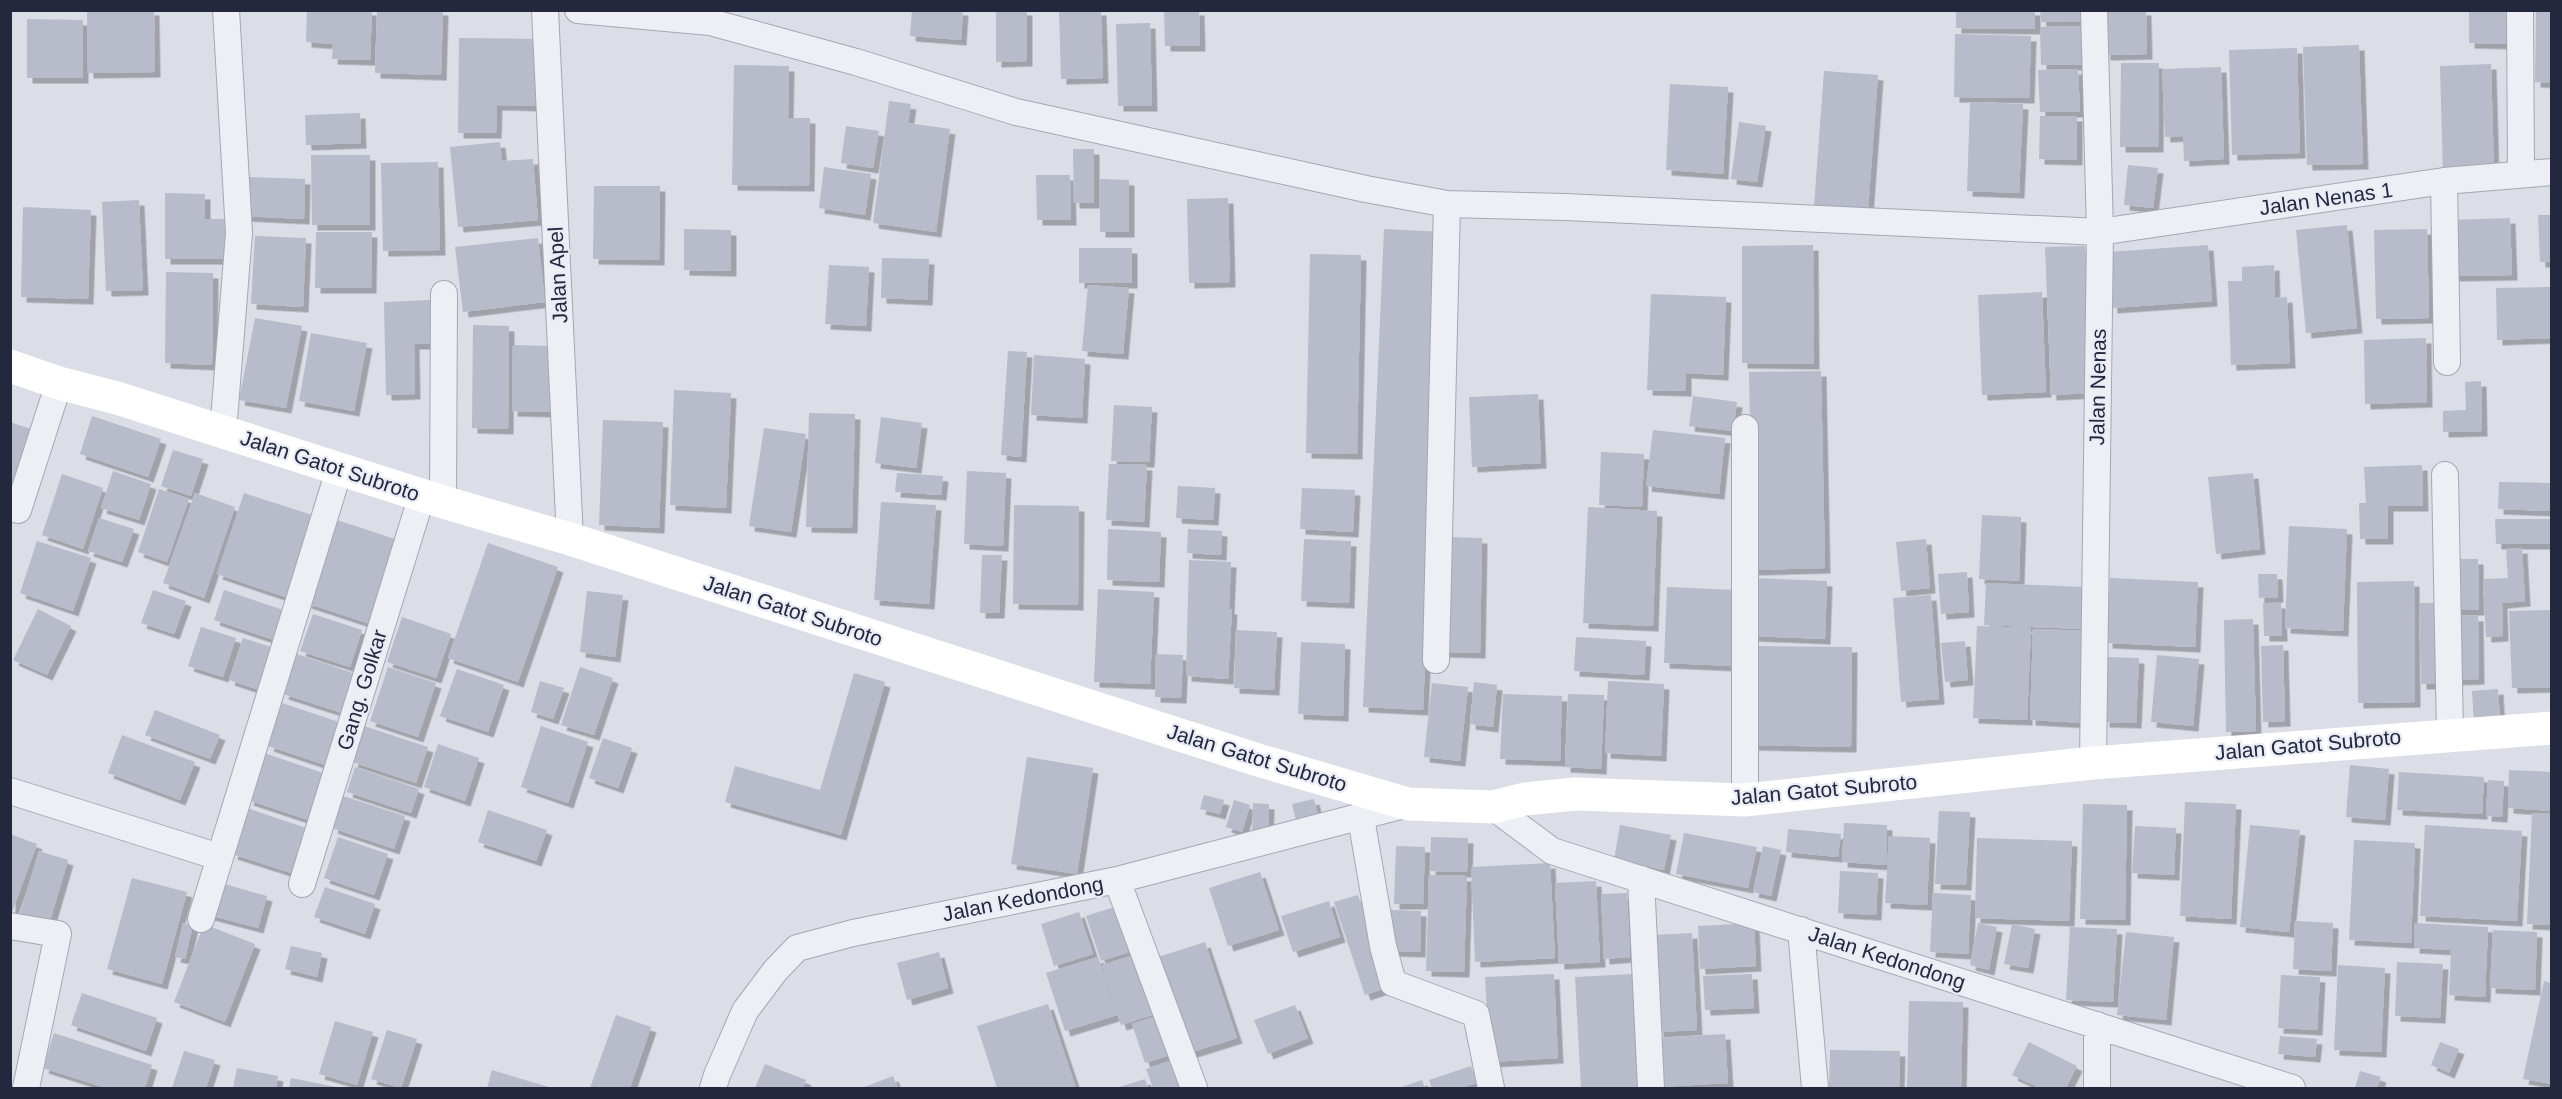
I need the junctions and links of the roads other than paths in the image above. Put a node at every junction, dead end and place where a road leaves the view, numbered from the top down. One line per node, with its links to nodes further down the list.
1 (226, 10): 16 (street)
2 (545, 10): 21 (street, Jalan Apel)
3 (578, 10): 9 (street, Jalan Nenas 1)
4 (2094, 10): 10 (street, Jalan Nenas)
5 (2520, 10): 7 (street)
6 (2552, 171): 7 (street, Jalan Nenas 1)
7 (2522, 173): 8 (street, Jalan Nenas 1)
8 (2444, 181): 10 (street, Jalan Nenas 1); 12 (street)
9 (1447, 204): 10 (street, Jalan Nenas 1); 22 (street)
10 (2100, 232): 25 (street, Jalan Nenas)
11 (444, 294): 19 (street, Gang. Golkar)
12 (2447, 362)
13 (10, 366): 14 (main road, Jalan Gatot Subroto)
14 (59, 383): 16 (main road, Jalan Gatot Subroto); 20 (street)
15 (1746, 428): 27 (street)
16 (223, 432): 17 (main road, Jalan Gatot Subroto)
17 (340, 467): 19 (main road, Jalan Gatot Subroto); 31 (street)
18 (2445, 475): 24 (street)
19 (433, 498): 21 (main road, Jalan Gatot Subroto); 34 (street, Gang. Golkar)
20 (18, 510)
21 (570, 539): 28 (main road, Jalan Gatot Subroto)
22 (1436, 660)
23 (2552, 728): 24 (main road, Jalan Gatot Subroto)
24 (2450, 734): 25 (main road, Jalan Gatot Subroto)
25 (2093, 763): 27 (main road, Jalan Gatot Subroto)
26 (10, 791): 31 (street)
27 (1745, 800): 29 (main road, Jalan Gatot Subroto)
28 (1408, 804): 29 (main road, Jalan Gatot Subroto); 30 (street, Jalan Kedondong)
29 (1493, 807): 32 (street, Jalan Kedondong)
30 (1361, 818): 33 (street, Jalan Kedondong); 42 (street)
31 (219, 857): 35 (street)
32 (1641, 879): 37 (street, Jalan Kedondong); 43 (street)
33 (1118, 880): 40 (street, Jalan Kedondong); 41 (street)
34 (302, 884)
35 (201, 919)
36 (10, 926): 39 (street)
37 (1801, 930): 38 (street, Jalan Kedondong); 44 (street)
38 (2097, 1025): 45 (street); 46 (street, Jalan Kedondong)
39 (26, 1089)
40 (713, 1089)
41 (1194, 1089)
42 (1491, 1089)
43 (1651, 1089)
44 (1815, 1089)
45 (2097, 1089)
46 (2292, 1089)

